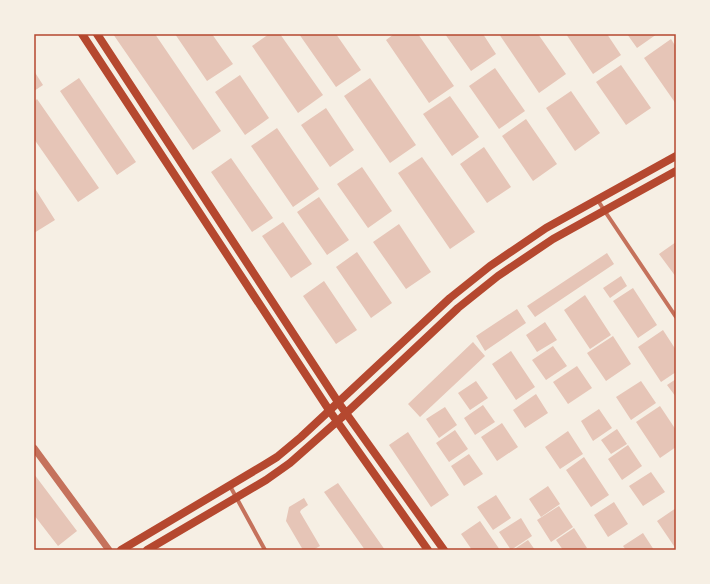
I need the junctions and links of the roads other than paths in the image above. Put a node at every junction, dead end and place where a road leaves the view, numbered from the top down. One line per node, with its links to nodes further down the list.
1 (82, 34): 9 (main road)
2 (97, 34): 8 (main road)
3 (676, 156): 5 (main road)
4 (676, 171): 6 (main road)
5 (597, 199): 6 (street); 8 (main road)
6 (604, 210): 7 (street); 10 (main road)
7 (676, 317)
8 (338, 402): 9 (main road); 10 (main road)
9 (329, 410): 11 (main road); 13 (main road)
10 (346, 413): 11 (main road); 20 (main road)
11 (337, 422): 14 (main road); 19 (main road)
12 (34, 448): 15 (street)
13 (230, 486): 14 (street); 16 (main road)
14 (237, 497): 17 (main road); 18 (street)
15 (108, 550)
16 (121, 550)
17 (147, 550)
18 (265, 550)
19 (428, 550)
20 (444, 550)

